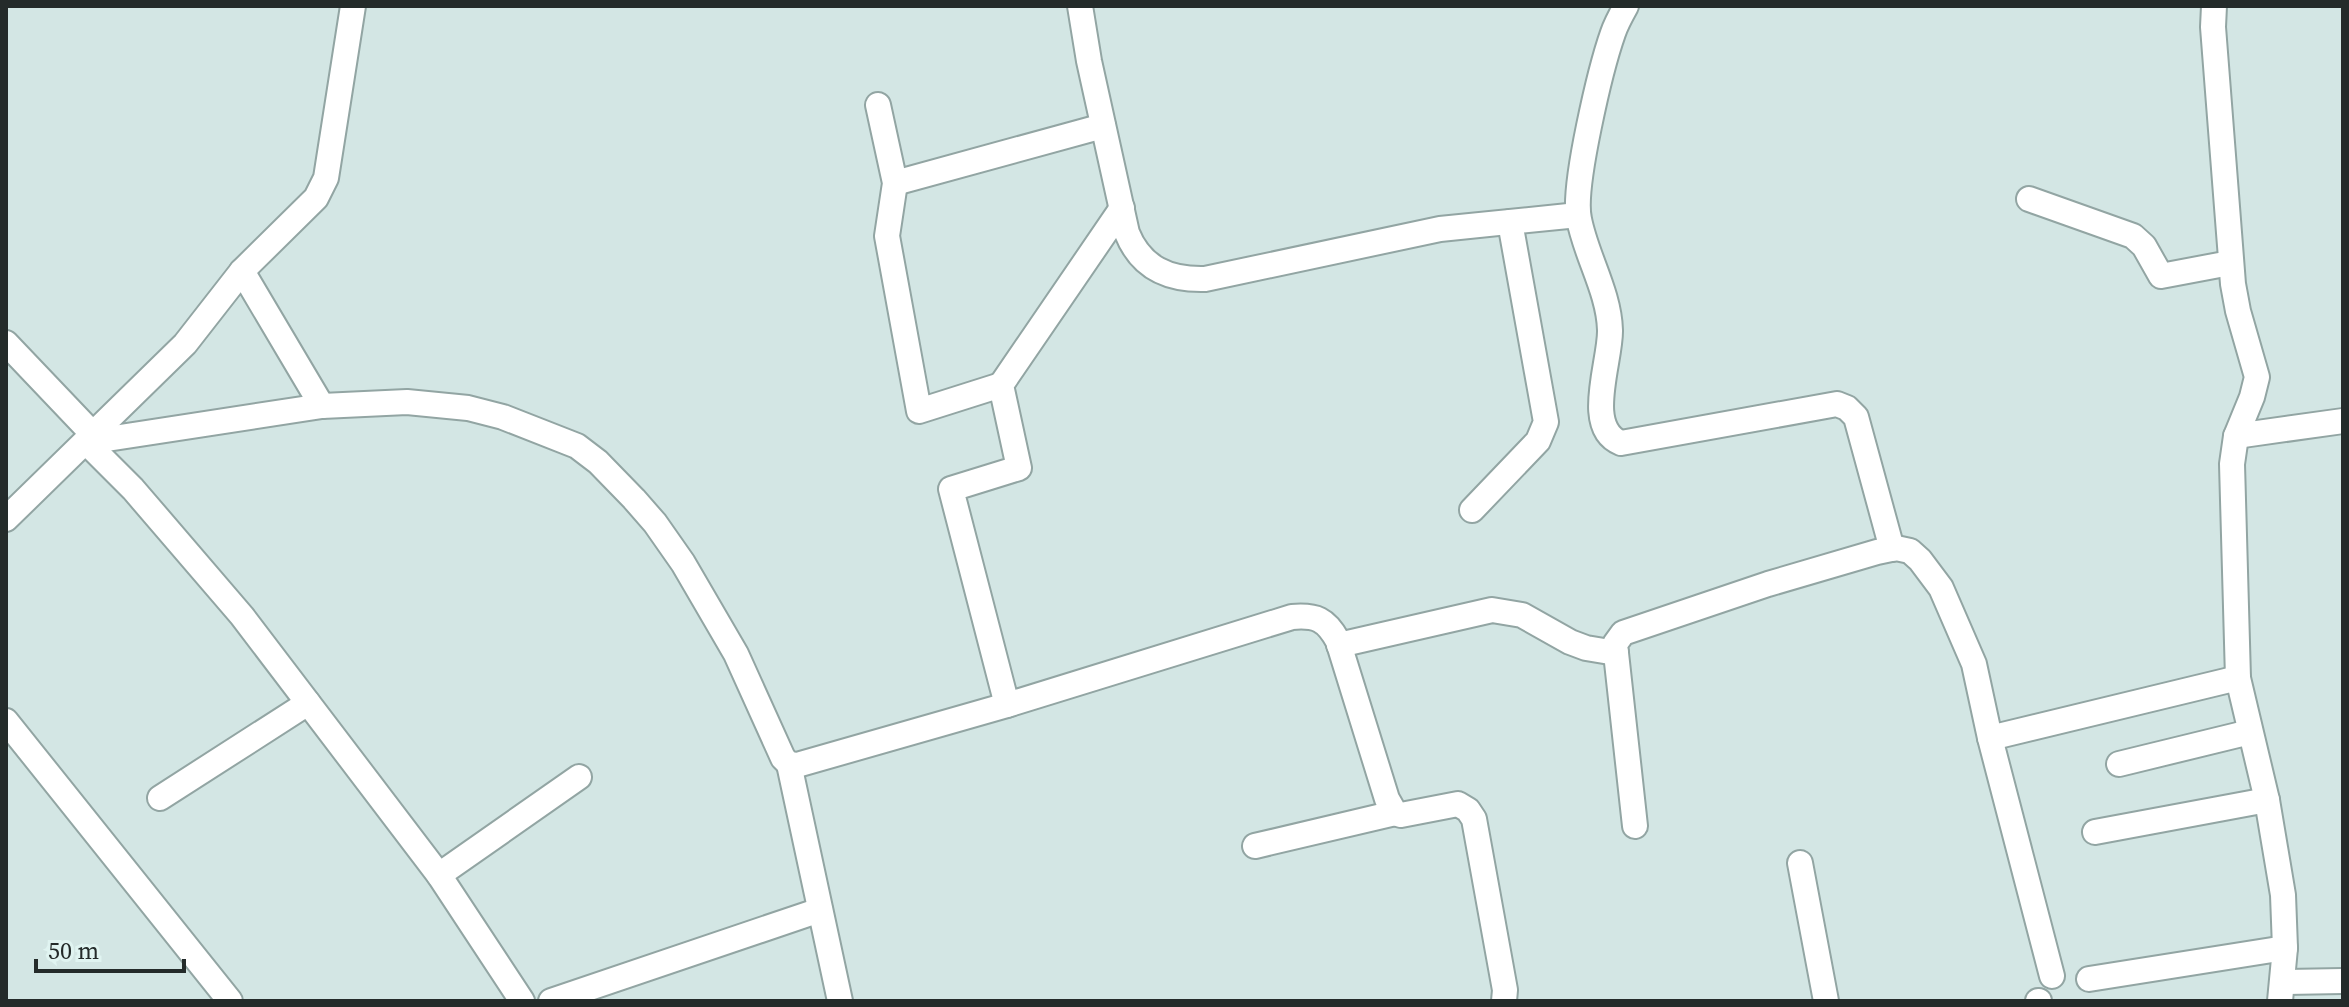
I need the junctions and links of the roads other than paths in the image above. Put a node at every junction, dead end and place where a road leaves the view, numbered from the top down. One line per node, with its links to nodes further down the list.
1 (353, 6): 13 (street)
2 (1080, 6): 6 (street)
3 (1626, 6): 10 (street)
4 (2214, 6): 12 (street)
5 (878, 105): 7 (street)
6 (1103, 126): 7 (street); 9 (street)
7 (895, 183): 15 (street)
8 (2029, 199): 12 (street)
9 (1122, 208): 11 (street); 15 (street)
10 (1578, 215): 11 (street); 22 (street)
11 (1510, 222): 20 (street)
12 (2230, 263): 18 (street)
13 (242, 271): 16 (street); 19 (street)
14 (6, 343): 19 (street)
15 (1001, 385): 27 (street)
16 (322, 406): 19 (street); 31 (street)
17 (2343, 421): 18 (street)
18 (2236, 436): 25 (street)
19 (91, 438): 21 (street); 26 (street)
20 (1472, 510)
21 (6, 519)
22 (1892, 549): 24 (street); 30 (street)
23 (1339, 645): 24 (street); 27 (street); 36 (street)
24 (1616, 653): 37 (street)
25 (2238, 678): 29 (street); 30 (street)
26 (308, 703): 34 (street); 41 (street)
27 (1007, 705): 31 (street)
28 (6, 721): 48 (street)
29 (2250, 732): 32 (street); 35 (street)
30 (1990, 738): 44 (street)
31 (789, 764): 42 (street)
32 (2119, 764)
33 (579, 777): 41 (street)
34 (160, 798)
35 (2267, 800): 38 (street); 43 (street)
36 (1395, 813): 39 (street); 52 (street)
37 (1635, 826)
38 (2095, 832)
39 (1255, 846)
40 (1800, 863): 53 (street)
41 (439, 875): 49 (street)
42 (820, 910): 50 (street); 51 (street)
43 (2285, 948): 45 (street); 47 (street)
44 (2052, 976)
45 (2089, 979)
46 (2343, 981): 47 (street)
47 (2282, 992)
48 (230, 1001)
49 (522, 1001)
50 (551, 1001)
51 (840, 1001)
52 (1504, 1001)
53 (1826, 1001)

